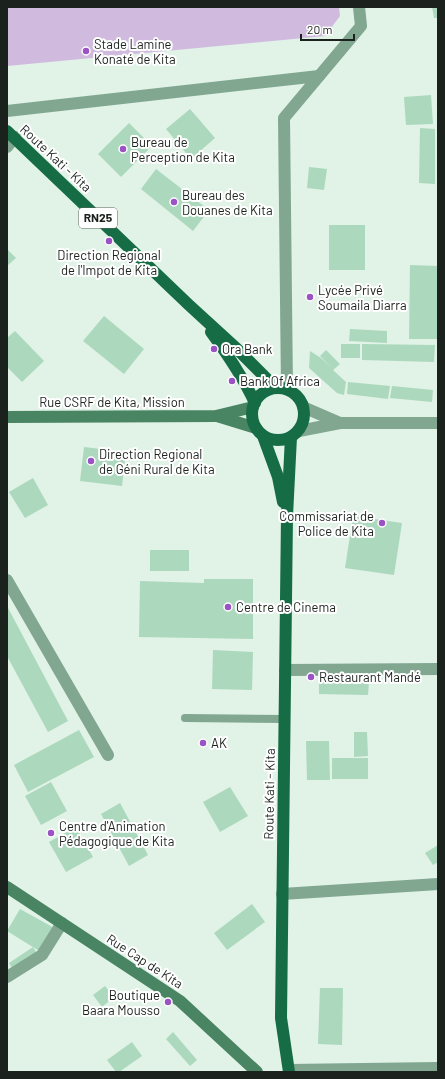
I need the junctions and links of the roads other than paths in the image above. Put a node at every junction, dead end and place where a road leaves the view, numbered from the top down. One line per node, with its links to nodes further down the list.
1 (359, 7): 2 (street)
2 (319, 76): 3 (street); 7 (street)
3 (7, 111)
4 (11, 134): 5 (street); 6 (main road, Route Kati - Kita / RN25)
5 (7, 147)
6 (189, 304): 7 (main road, Route Kati - Kita / RN25); 8 (main road, Route Kati - Kita / RN25)
7 (282, 388): 8 (main road); 9 (main road, Route Kati - Kita / RN25)
8 (254, 405): 11 (street); 14 (main road, Route Kati - Kita / RN25)
9 (303, 407): 12 (street); 15 (main road, Route Kati - Kita)
10 (7, 416): 11 (street, Rue CSRF de Kita, Mission)
11 (216, 416): 14 (street)
12 (340, 423): 13 (street); 15 (street)
13 (438, 423)
14 (259, 432): 15 (main road); 16 (main road, Route Kati - Kita)
15 (295, 434): 16 (main road, Route Kati - Kita)
16 (287, 516): 18 (main road, Route Kati - Kita)
17 (7, 580): 22 (street)
18 (285, 670): 19 (street); 21 (main road, Route Kati - Kita)
19 (438, 670)
20 (185, 718): 21 (lane)
21 (284, 719): 25 (main road, Route Kati - Kita)
22 (108, 755)
23 (438, 884): 25 (street)
24 (7, 887): 26 (street, Rue Cap de Kita)
25 (282, 894): 29 (main road, Route Kati - Kita)
26 (62, 923): 27 (street); 30 (street, Rue Cap de Kita)
27 (7, 977)
28 (438, 1068): 29 (street)
29 (289, 1071)
30 (257, 1072)

